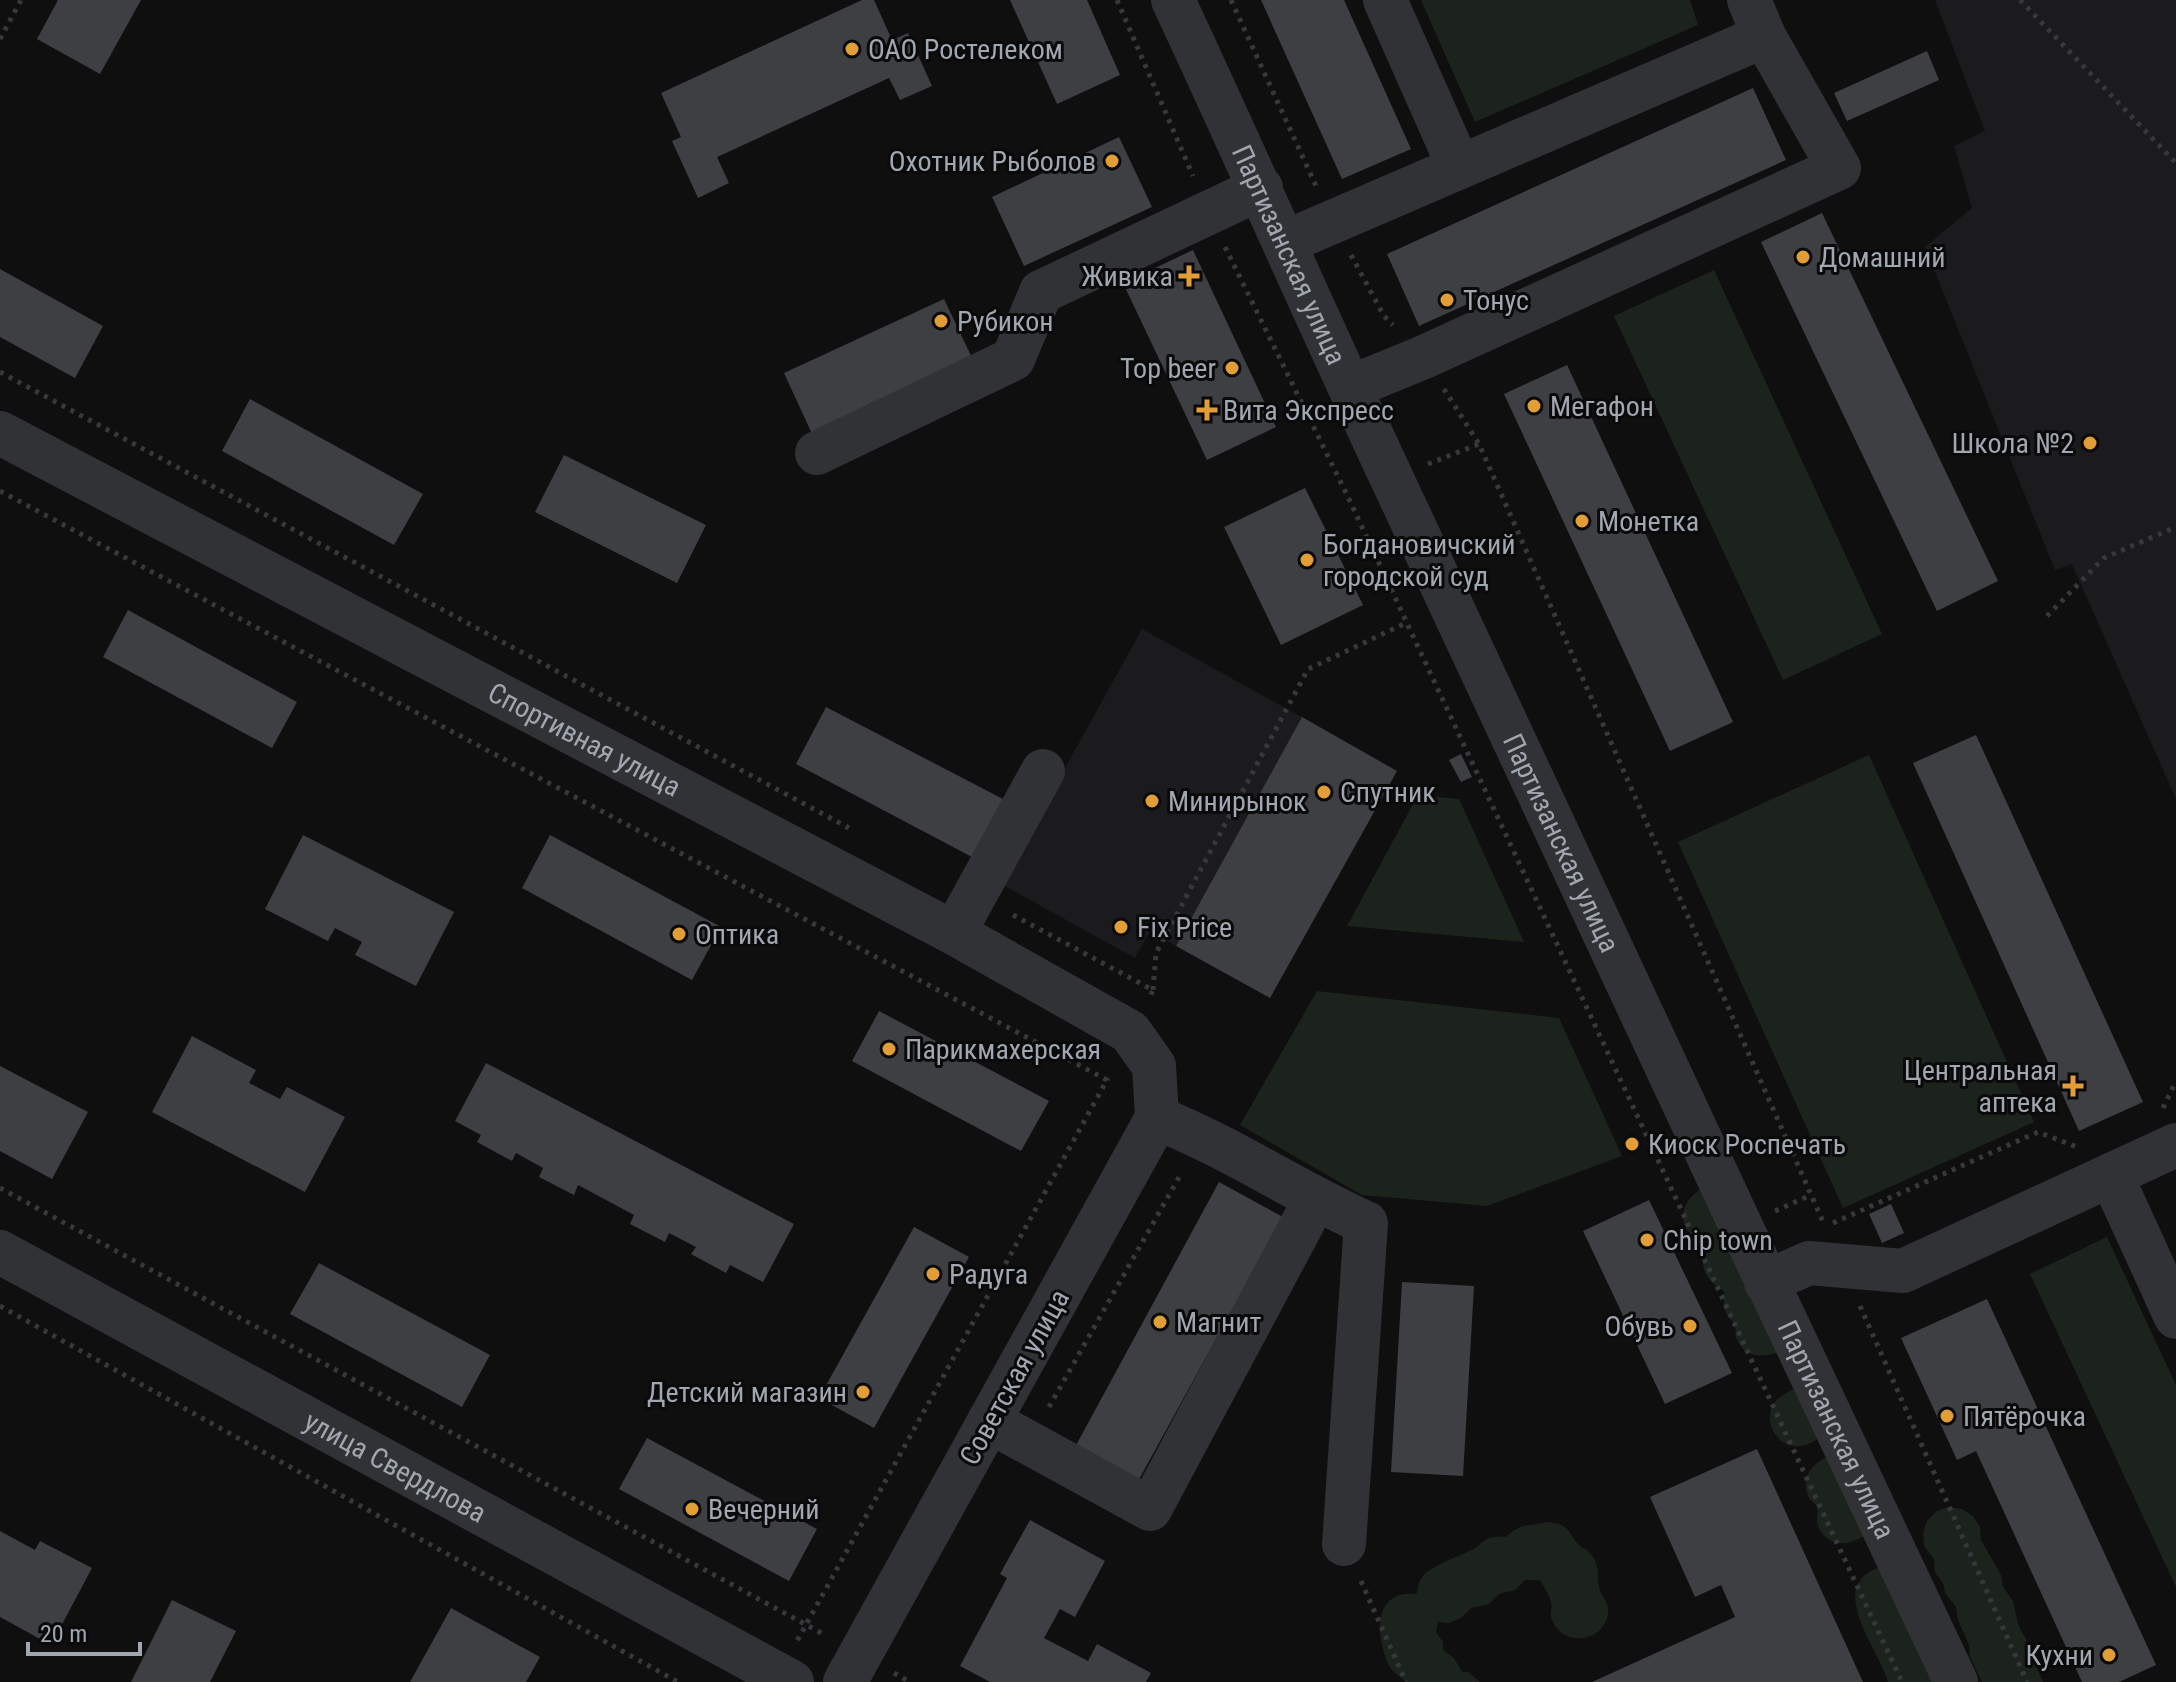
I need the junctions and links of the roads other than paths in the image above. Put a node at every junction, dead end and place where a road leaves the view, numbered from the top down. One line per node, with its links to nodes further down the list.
1 (1173, 0): 5 (street, Партизанская улица)
2 (1385, 0): 4 (street)
3 (1756, 18): 4 (street); 7 (street)
4 (1459, 167): 6 (street)
5 (1261, 188): 6 (street, Партизанская улица); 9 (street)
6 (1286, 242): 7 (street, Партизанская улица)
7 (1351, 387): 17 (street, Партизанская улица)
8 (0, 433): 11 (street, Спортивная улица)
9 (817, 453)
10 (1043, 771): 11 (street)
11 (954, 933): 12 (street, Спортивная улица)
12 (1157, 1118): 15 (street); 19 (street, Советская улица)
13 (2168, 1129): 14 (street)
14 (2097, 1162): 17 (street); 18 (street)
15 (1315, 1200): 19 (street); 20 (street)
16 (0, 1252): 22 (street, улица Свердлова)
17 (1766, 1282): 23 (street, Партизанская улица)
18 (2176, 1317)
19 (989, 1421): 21 (street, Советская улица)
20 (1344, 1544)
21 (853, 1668)
22 (785, 1678)
23 (1956, 1682)

